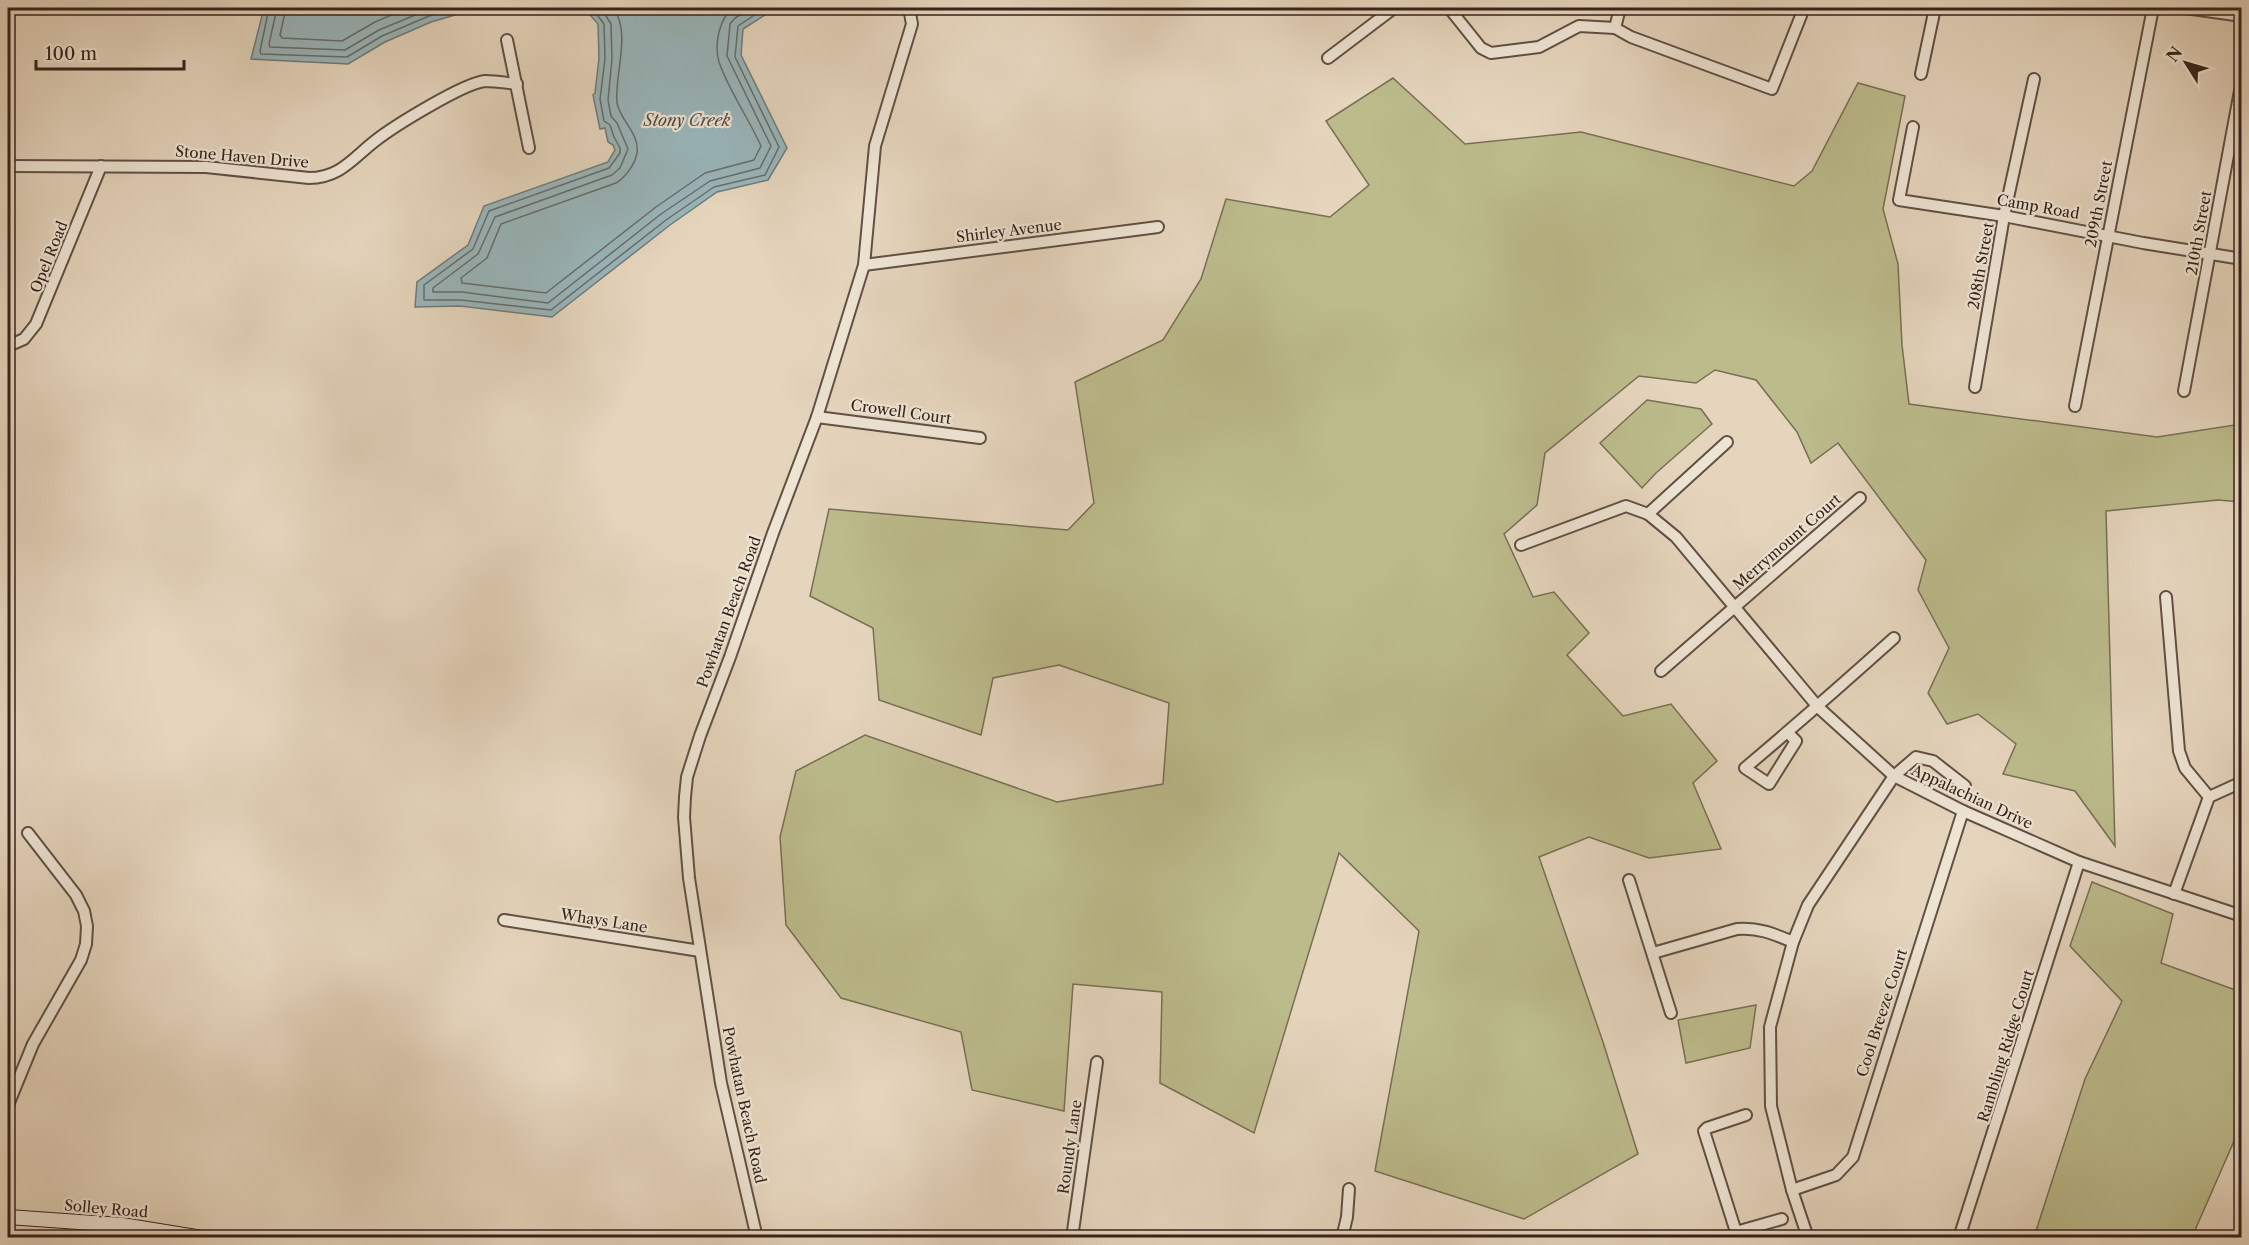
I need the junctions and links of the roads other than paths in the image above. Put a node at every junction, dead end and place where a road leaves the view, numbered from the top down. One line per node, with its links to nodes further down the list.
1 (909, 8): 26 (street, Powhatan Beach Road)
2 (1394, 8): 12 (street)
3 (1449, 8): 10 (street)
4 (1620, 8): 10 (street)
5 (1804, 8): 10 (street)
6 (1935, 8): 13 (street)
7 (2153, 8): 23 (street, 209th Street)
8 (2186, 8): 9 (street)
9 (2241, 16)
10 (1615, 28)
11 (507, 40): 16 (street)
12 (1328, 58)
13 (1921, 74)
14 (2034, 79): 21 (street, 208th Street)
15 (2241, 80): 24 (street, 210th Street)
16 (517, 84): 18 (street); 20 (street, Stone Haven Drive)
17 (1913, 127): 21 (street, Camp Road)
18 (529, 148)
19 (8, 166): 20 (street, Stone Haven Drive)
20 (101, 166): 27 (street, Opel Road)
21 (2004, 216): 23 (street, Camp Road); 28 (street, 208th Street)
22 (1158, 227): 26 (street, Shirley Avenue)
23 (2108, 235): 24 (street, Camp Road); 30 (street, 209th Street)
24 (2211, 253): 25 (street, Camp Road); 29 (street, 210th Street)
25 (2241, 259)
26 (864, 265): 31 (street, Powhatan Beach Road)
27 (8, 345)
28 (1975, 387)
29 (2184, 391)
30 (2075, 406)
31 (817, 417): 32 (street, Crowell Court); 55 (street, Powhatan Beach Road)
32 (980, 438)
33 (1727, 442): 35 (street)
34 (1860, 498): 38 (street, Merrymount Court)
35 (1648, 514): 36 (street); 38 (street, Appalachian Drive)
36 (1521, 545)
37 (2166, 597): 46 (street)
38 (1734, 608): 40 (street, Merrymount Court); 41 (street, Appalachian Drive)
39 (1894, 638): 41 (street)
40 (1661, 671)
41 (1818, 707): 42 (street); 43 (street, Appalachian Drive)
42 (1787, 732): 42 (street)
43 (1894, 776): 45 (street); 47 (street, Appalachian Drive); 54 (street)
44 (2241, 782): 46 (street)
45 (1965, 786)
46 (2209, 797): 51 (street)
47 (1963, 811): 49 (street, Appalachian Drive); 62 (street, Cool Breeze Court)
48 (28, 832): 59 (street)
49 (2079, 862): 51 (street, Appalachian Drive); 70 (street, Rambling Ridge Court)
50 (1629, 880): 56 (street)
51 (2174, 894): 52 (street, Appalachian Drive)
52 (2241, 916)
53 (504, 920): 55 (street, Whays Lane)
54 (1793, 942): 56 (street); 62 (street)
55 (700, 951): 66 (street, Powhatan Beach Road)
56 (1653, 953): 57 (street)
57 (1671, 1013)
58 (1097, 1062): 67 (street, Roundy Lane)
59 (8, 1105)
60 (1746, 1115): 64 (street)
61 (1349, 1189): 68 (street)
62 (1792, 1190): 69 (street)
63 (8, 1216): 65 (main road, Solley Road)
64 (1782, 1219)
65 (202, 1238)
66 (757, 1238)
67 (1072, 1238)
68 (1342, 1238)
69 (1808, 1238)
70 (1959, 1238)

